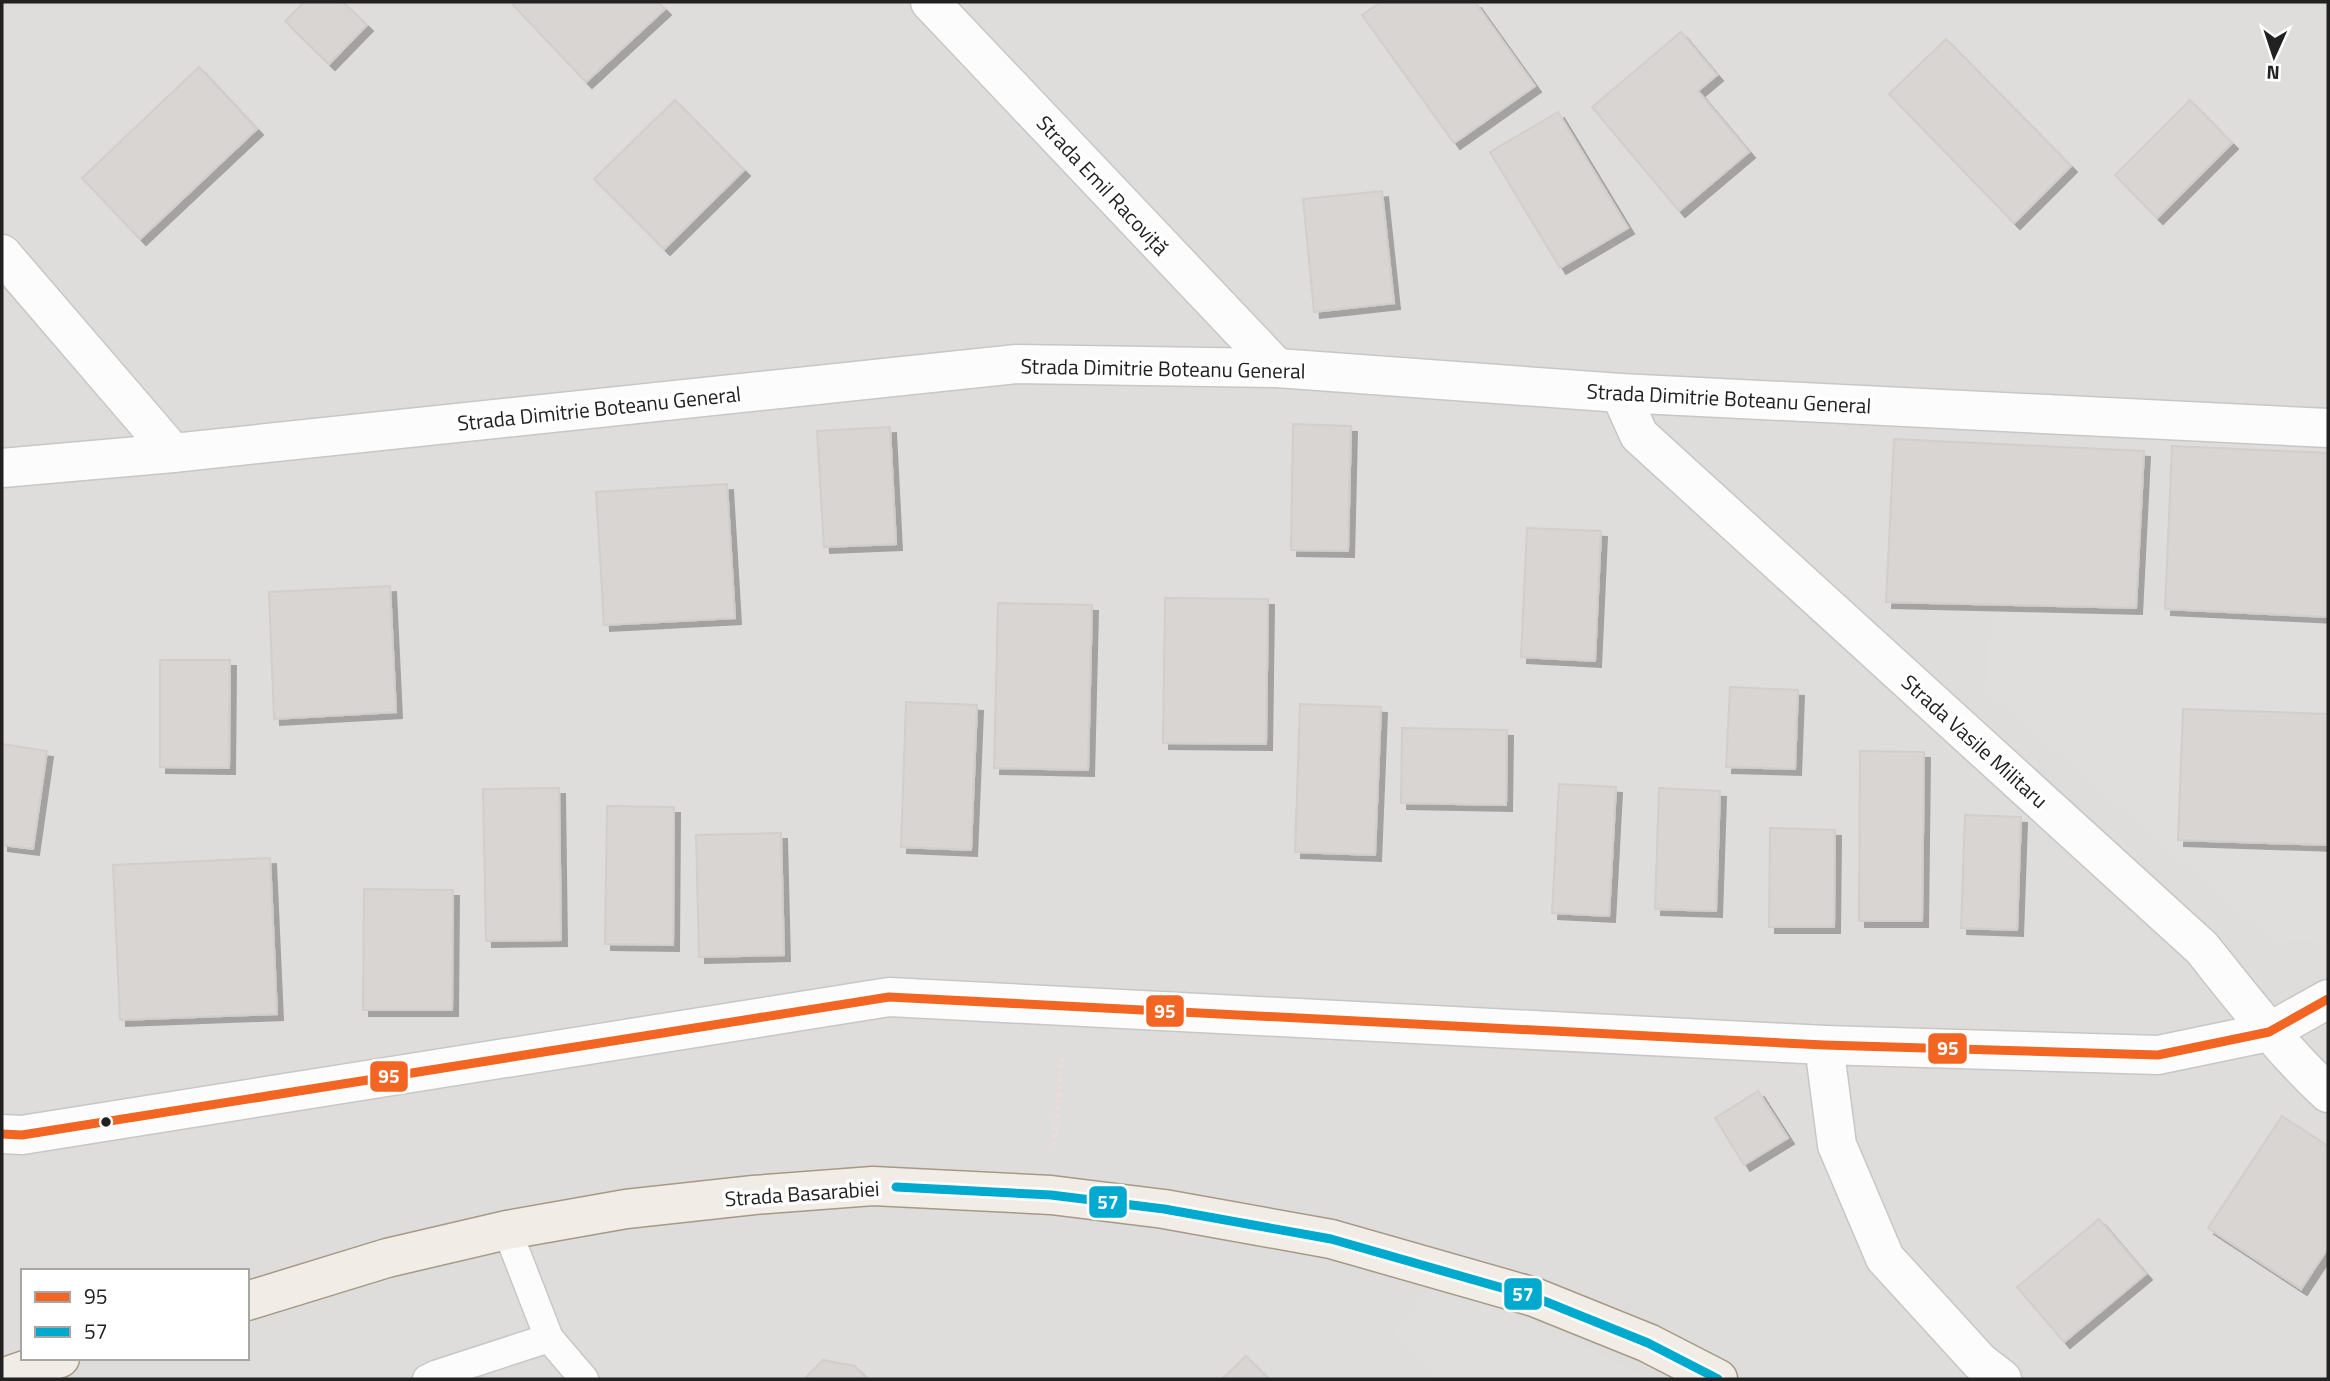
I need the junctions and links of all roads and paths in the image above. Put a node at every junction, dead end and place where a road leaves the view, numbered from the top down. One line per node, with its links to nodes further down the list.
1 (930, 2): 3 (street, Strada Emil Racoviță)
2 (2, 254): 6 (street)
3 (1276, 368): 4 (street, Strada Dimitrie Boteanu General); 6 (street, Strada Dimitrie Boteanu General)
4 (1620, 393): 5 (street, Strada Dimitrie Boteanu General); 9 (street, Strada Vasile Militaru)
5 (2328, 428)
6 (173, 453): 7 (street, Strada Dimitrie Boteanu General)
7 (2, 468)
8 (2328, 999): 9 (street)
9 (2269, 1032): 10 (street); 12 (street, Strada Vasile Militaru)
10 (1824, 1045): 13 (street); 23 (street)
11 (1062, 1054): 14 (path)
12 (2328, 1093)
13 (2, 1134)
14 (1054, 1149)
15 (507, 1230): 16 (main road, Strada Basarabiei); 17 (lane); 22 (main road, Strada Basarabiei)
16 (248, 1301)
17 (549, 1338): 20 (lane); 21 (lane)
18 (54, 1360): 19 (main road)
19 (2, 1378)
20 (427, 1379)
21 (584, 1379)
22 (1718, 1379)
23 (2002, 1379)

